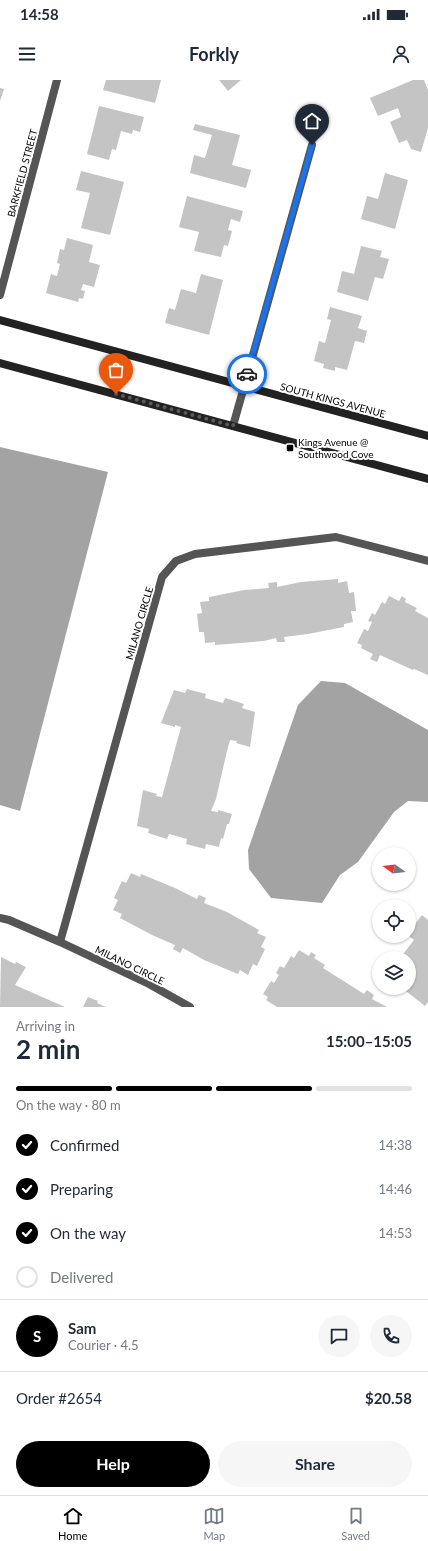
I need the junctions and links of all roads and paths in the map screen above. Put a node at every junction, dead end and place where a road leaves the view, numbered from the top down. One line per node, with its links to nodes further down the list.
1 (57, 80): 3 (street, BARKFIELD STREET)
2 (312, 145): 6 (street)
3 (0, 295)
4 (0, 320): 6 (main road, SOUTH KINGS AVENUE)
5 (0, 363): 7 (main road)
6 (244, 386): 7 (street); 8 (main road, SOUTH KINGS AVENUE)
7 (233, 426): 9 (main road)
8 (428, 436)
9 (428, 479)
10 (428, 561): 12 (street, MILANO CIRCLE)
11 (0, 918): 12 (street, MILANO CIRCLE)
12 (60, 942): 13 (street, MILANO CIRCLE)
13 (190, 1007)

